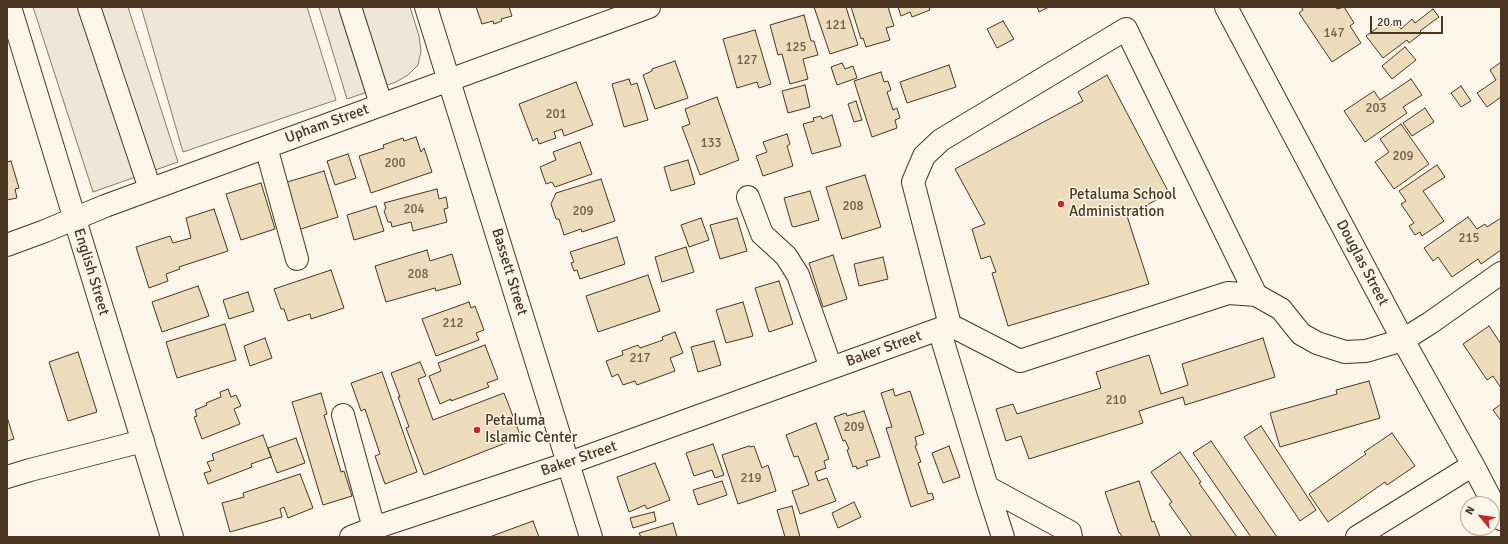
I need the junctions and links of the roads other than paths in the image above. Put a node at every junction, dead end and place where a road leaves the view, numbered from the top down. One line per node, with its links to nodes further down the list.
1 (10, 7): 12 (street, English Street)
2 (89, 7): 10 (street)
3 (350, 7): 8 (street)
4 (426, 7): 7 (street, Bassett Street)
5 (649, 7): 7 (street, Upham Street)
6 (1226, 7): 18 (street, Douglas Street)
7 (448, 81): 8 (street, Upham Street); 22 (street, Bassett Street)
8 (380, 104): 9 (street, Upham Street)
9 (266, 147): 10 (street, Upham Street); 14 (street)
10 (150, 189): 12 (street, Upham Street)
11 (748, 197): 19 (street)
12 (75, 218): 13 (street, Upham Street); 21 (street, English Street)
13 (7, 245)
14 (297, 259)
15 (1501, 273): 18 (street)
16 (1256, 296): 17 (street); 17 (street); 18 (street)
17 (945, 327): 19 (street, Baker Street); 25 (street)
18 (1403, 340): 23 (street, Douglas Street)
19 (831, 368): 22 (street, Baker Street)
20 (342, 415): 27 (street)
21 (143, 441): 24 (street); 28 (street, English Street)
22 (569, 463): 27 (street, Baker Street); 30 (street, Bassett Street)
23 (1473, 465): 26 (street, Douglas Street); 33 (street)
24 (7, 477)
25 (987, 487): 31 (street); 32 (street)
26 (1501, 519)
27 (374, 528): 29 (street, Baker Street)
28 (172, 537)
29 (352, 537)
30 (591, 537)
31 (1003, 537)
32 (1071, 537)
33 (1357, 537)

